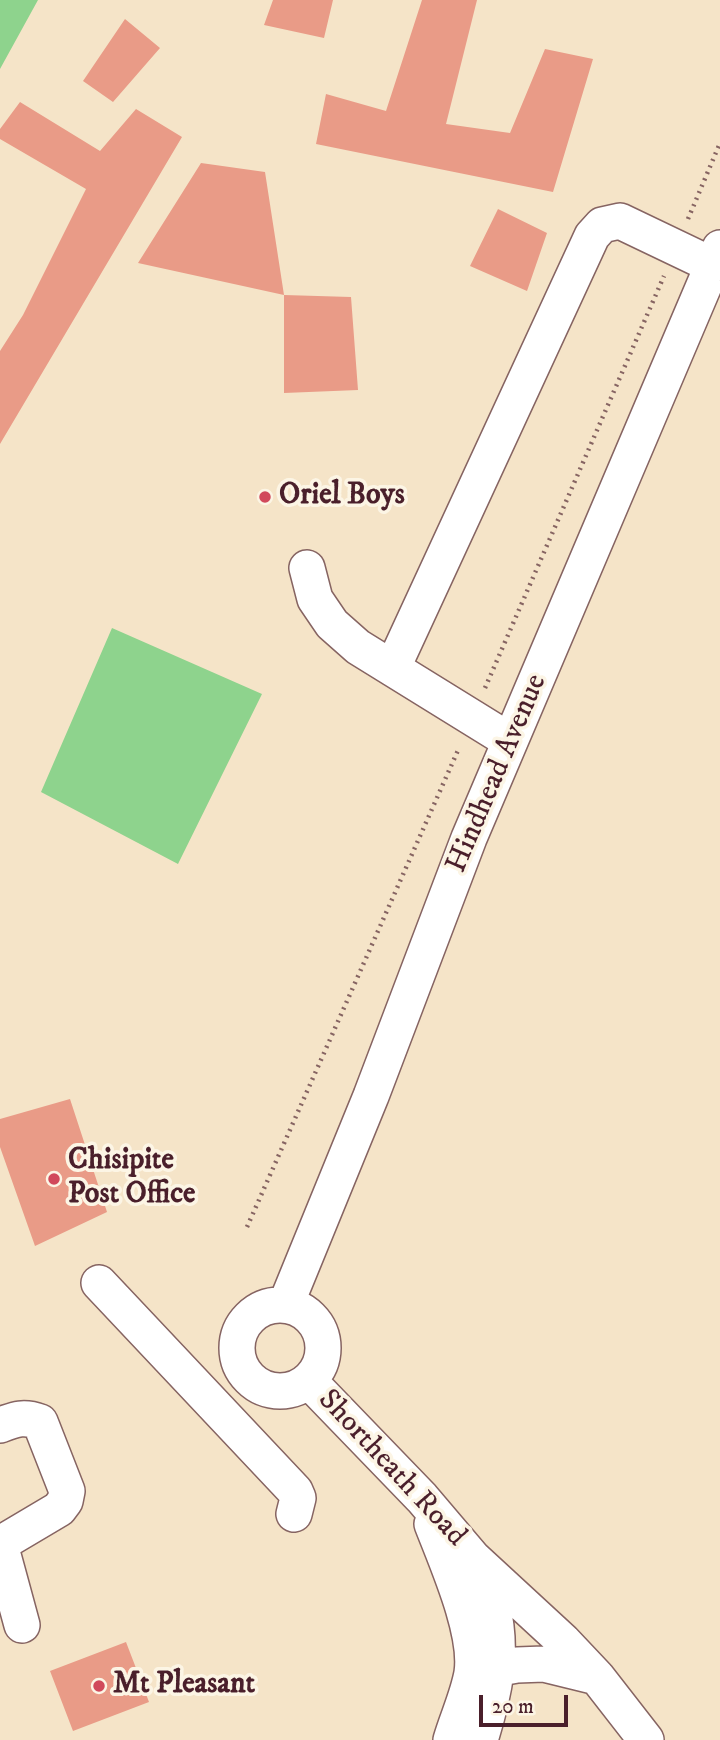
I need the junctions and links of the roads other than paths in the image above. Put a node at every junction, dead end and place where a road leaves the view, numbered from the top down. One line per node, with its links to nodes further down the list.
1 (716, 256): 3 (street); 4 (street, Hindhead Avenue)
2 (307, 568): 3 (street)
3 (393, 667): 4 (street)
4 (510, 741): 6 (street, Hindhead Avenue)
5 (99, 1283): 10 (street)
6 (286, 1304): 7 (street); 7 (street)
7 (309, 1381): 9 (street, Shortheath Road)
8 (0, 1424): 11 (street)
9 (422, 1498): 12 (street, Shortheath Road); 15 (street)
10 (294, 1514)
11 (0, 1544): 13 (street)
12 (473, 1558): 14 (street); 15 (street)
13 (22, 1625)
14 (563, 1641): 15 (street); 16 (street)
15 (485, 1657): 16 (street); 17 (street); 18 (street)
16 (597, 1677): 19 (street)
17 (451, 1740)
18 (480, 1740)
19 (646, 1740)

